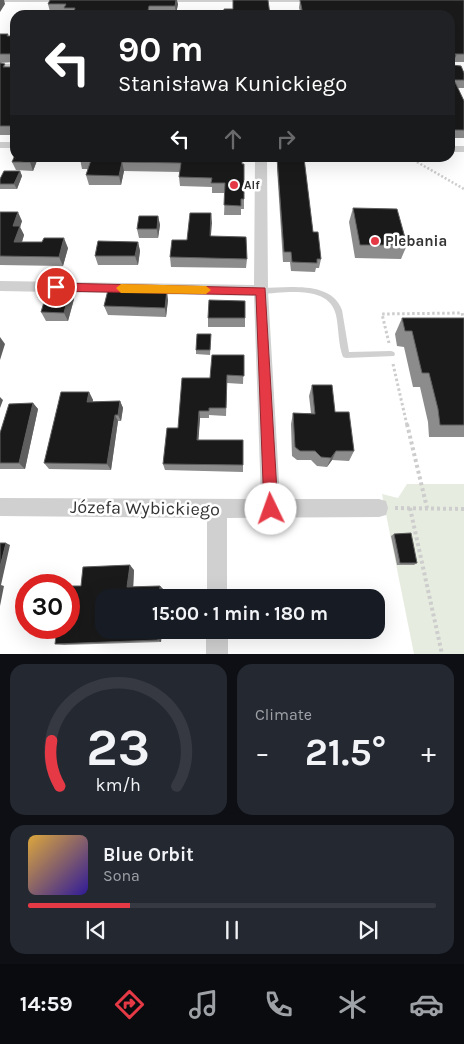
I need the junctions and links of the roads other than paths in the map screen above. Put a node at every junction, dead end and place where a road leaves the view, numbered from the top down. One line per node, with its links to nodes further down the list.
1 (0, 0): 2 (street)
2 (80, 0)
3 (150, 0): 5 (street)
4 (328, 0): 5 (street)
5 (281, 3)
6 (261, 162): 8 (street)
7 (0, 286): 8 (street)
8 (261, 291): 9 (lane); 13 (street)
9 (391, 354)
10 (0, 507): 12 (street, Józefa Wybickiego)
11 (379, 508): 13 (street, Józefa Wybickiego)
12 (217, 509): 13 (street, Józefa Wybickiego); 14 (street)
13 (271, 509)
14 (217, 589)
15 (217, 639): 16 (street)
16 (217, 654)

